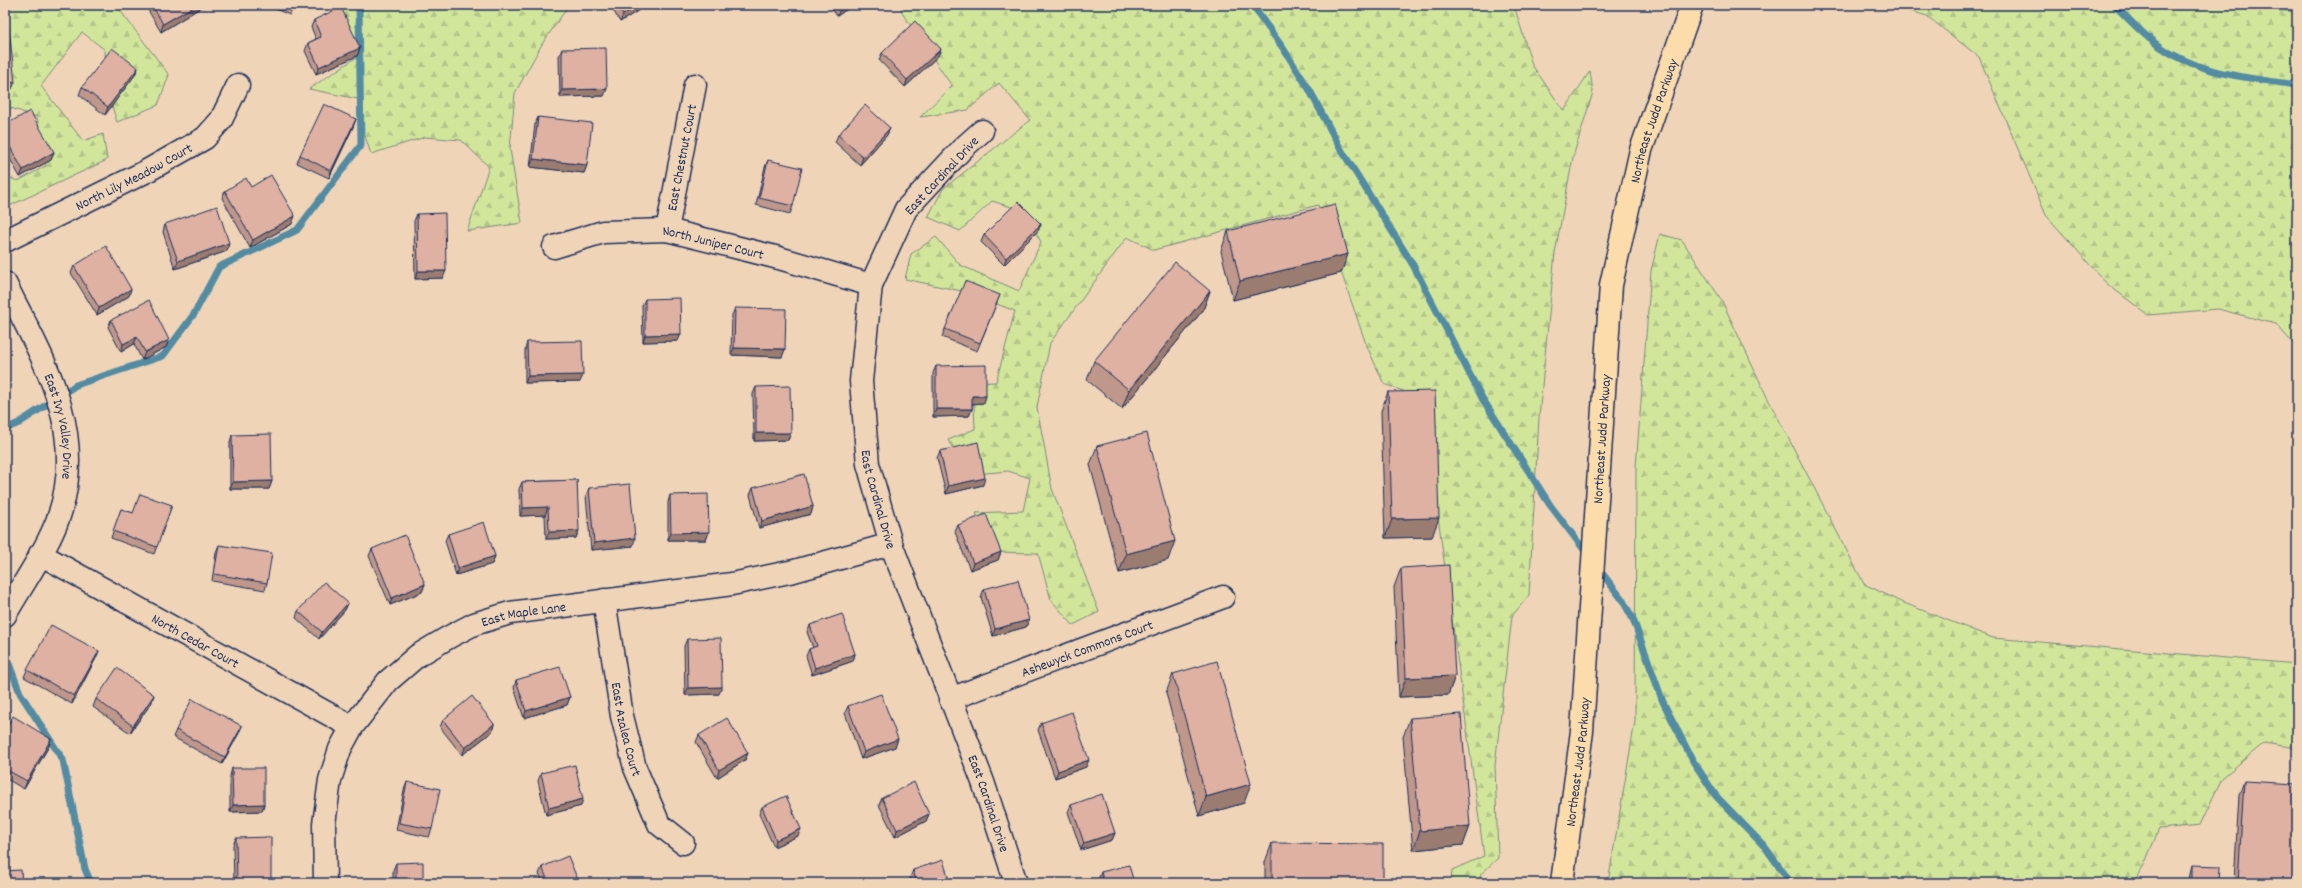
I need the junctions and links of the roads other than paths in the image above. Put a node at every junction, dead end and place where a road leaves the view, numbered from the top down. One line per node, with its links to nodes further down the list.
1 (1692, 5): 20 (highway, Northeast Judd Parkway)
2 (238, 85): 6 (street, North Lily Meadow Court)
3 (695, 85): 5 (street, East Chestnut Court)
4 (982, 131): 9 (street, East Cardinal Drive)
5 (668, 230): 7 (street, North Juniper Court); 9 (street, North Juniper Court)
6 (5, 241)
7 (554, 248)
8 (5, 283): 11 (street, East Ivy Valley Drive)
9 (872, 285): 10 (street, East Cardinal Drive)
10 (891, 544): 13 (street, East Maple Lane); 15 (street, East Cardinal Drive)
11 (40, 554): 14 (street, East Ivy Valley Drive); 16 (street, North Cedar Court)
12 (1223, 597): 15 (street, Ashewyck Commons Court)
13 (604, 600): 16 (street, East Maple Lane); 17 (street, East Azalea Court)
14 (5, 615)
15 (950, 699): 19 (street, East Cardinal Drive)
16 (352, 727): 18 (street, East Maple Lane)
17 (683, 843)
18 (325, 883)
19 (1016, 883)
20 (1562, 883)

